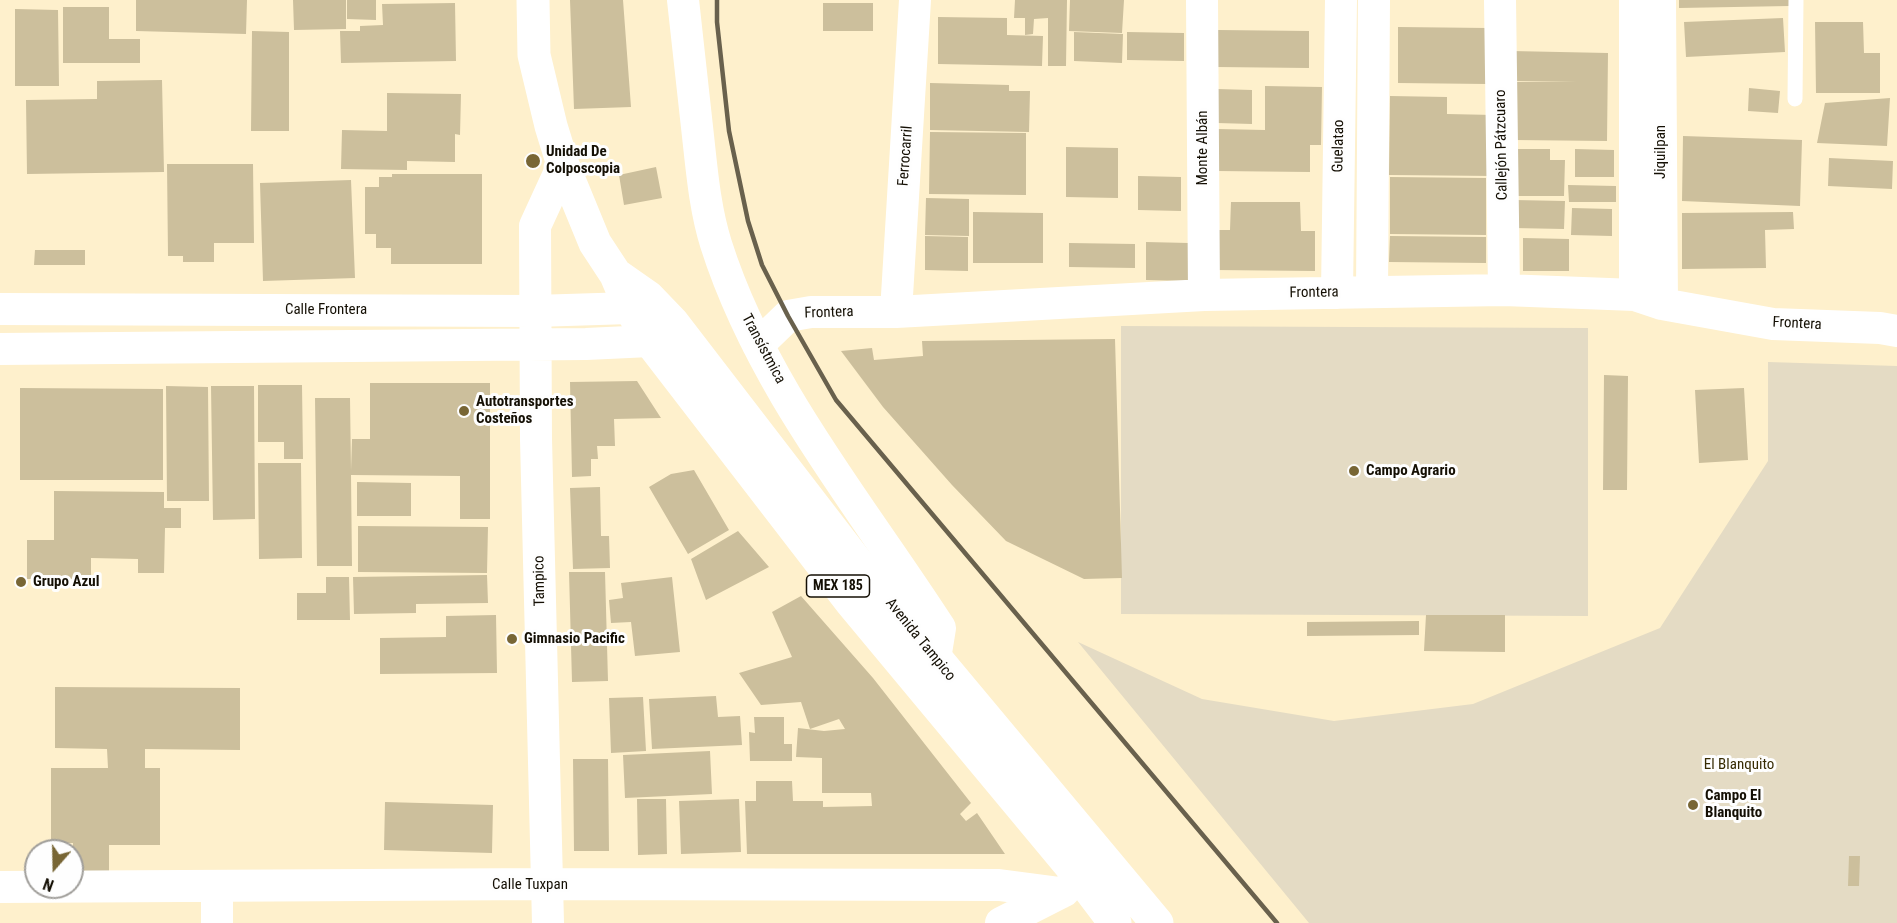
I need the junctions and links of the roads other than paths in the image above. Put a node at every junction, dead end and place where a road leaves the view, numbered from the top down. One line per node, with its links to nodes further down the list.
1 (533, 0): 12 (main road, Avenida Tampico / MEX 185)
2 (683, 0): 24 (street, Transístmica)
3 (915, 0): 21 (street, Ferrocarril)
4 (1202, 0): 16 (street, Monte Albán)
5 (1341, 0): 15 (street, Guelatao)
6 (1374, 0): 14 (street)
7 (1500, 0): 13 (street, Callejón Pátzcuaro)
8 (1635, 0): 17 (street, Jiquilpan)
9 (1660, 0): 17 (street, Jiquilpan)
10 (1796, 0): 11 (lane)
11 (1795, 99)
12 (563, 165): 18 (main road, Avenida Tampico / MEX 185); 20 (street, Tampico)
13 (1504, 290): 14 (street, Frontera); 17 (street, Frontera)
14 (1372, 292): 15 (street, Frontera)
15 (1337, 293): 16 (street, Frontera)
16 (1204, 295): 21 (street, Frontera)
17 (1648, 300): 22 (street, Frontera)
18 (639, 302): 20 (street, Calle Frontera); 23 (main road, Avenida Tampico / MEX 185)
19 (0, 309): 20 (street, Calle Frontera)
20 (535, 311): 25 (street, Tampico)
21 (896, 312): 24 (street, Frontera)
22 (1891, 327)
23 (662, 332): 25 (street); 27 (main road, Avenida Tampico / MEX 185); 28 (main road, Avenida Tampico / MEX 185)
24 (758, 345): 27 (street, Transístmica)
25 (536, 346): 26 (street); 29 (street, Tampico)
26 (0, 349)
27 (935, 659): 28 (main road, Avenida Tampico / MEX 185)
28 (1084, 879): 29 (street, Calle Tuxpan); 34 (street); 35 (main road, Avenida Tampico / MEX 185); 36 (main road, Avenida Tampico / MEX 185)
29 (547, 884): 31 (street, Calle Tuxpan); 33 (street, Tampico)
30 (0, 887): 31 (street, Calle Tuxpan)
31 (217, 887): 32 (street)
32 (217, 923)
33 (548, 923)
34 (1001, 923)
35 (1115, 923)
36 (1157, 923)

